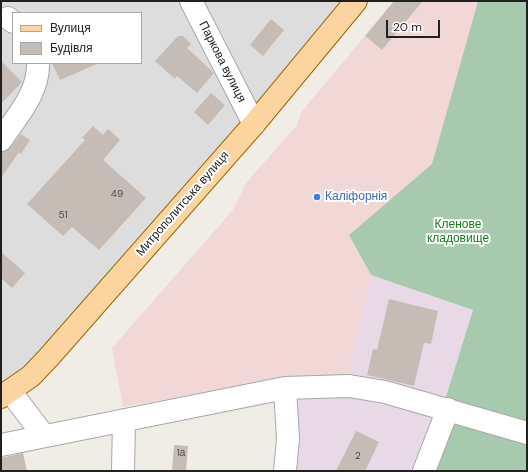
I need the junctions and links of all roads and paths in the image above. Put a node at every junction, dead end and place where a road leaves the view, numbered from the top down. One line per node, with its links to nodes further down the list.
1 (191, 1): 4 (street, Паркова вулиця)
2 (356, 1): 4 (main road, Митрополитська вулиця)
3 (38, 64): 5 (street)
4 (254, 124): 7 (main road, Митрополитська вулиця)
5 (1, 140)
6 (285, 388): 8 (street); 9 (street); 14 (street)
7 (6, 394): 11 (street)
8 (448, 409): 10 (street); 15 (street)
9 (124, 420): 11 (street); 13 (street)
10 (527, 433)
11 (44, 436): 12 (street)
12 (1, 445)
13 (123, 471)
14 (286, 471)
15 (424, 471)

